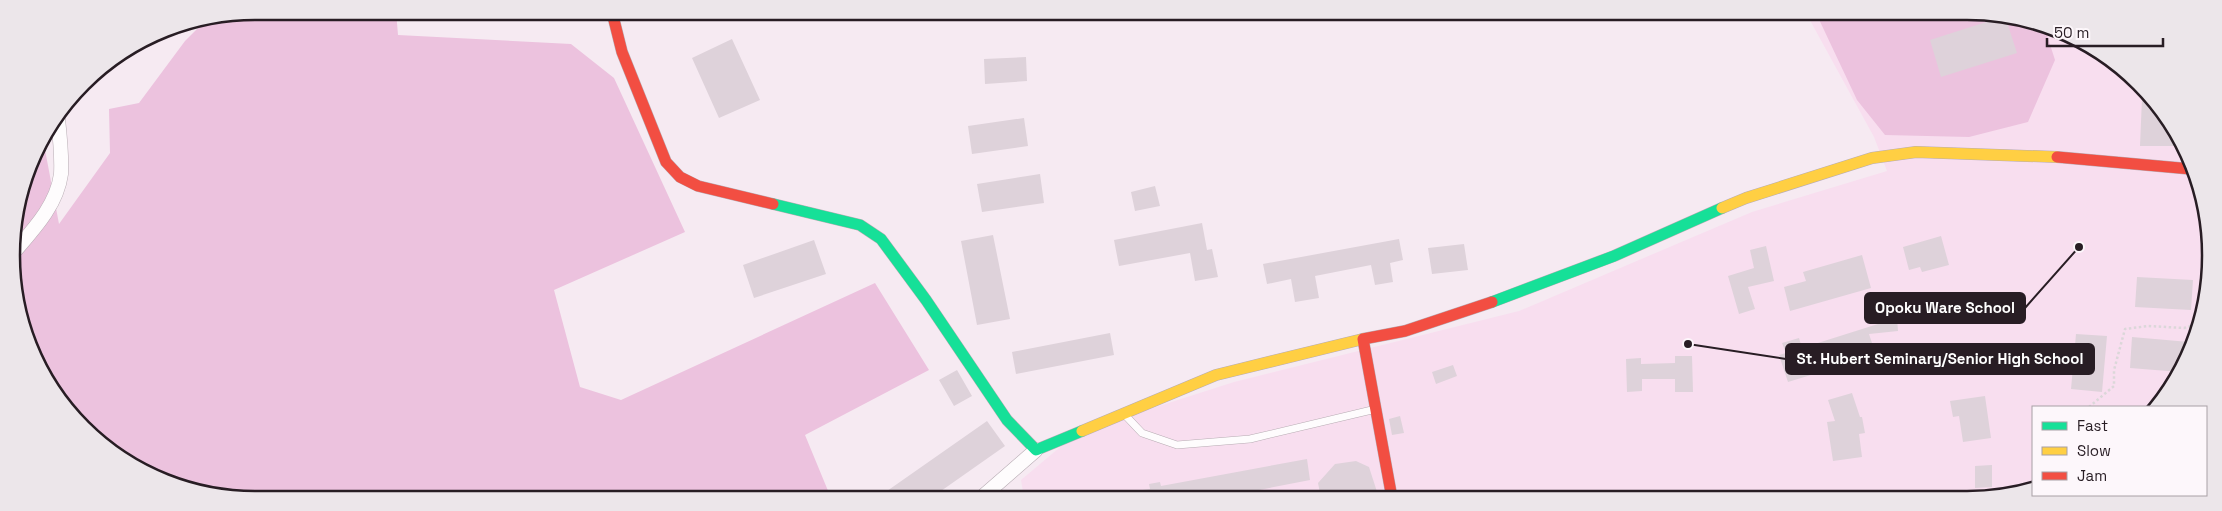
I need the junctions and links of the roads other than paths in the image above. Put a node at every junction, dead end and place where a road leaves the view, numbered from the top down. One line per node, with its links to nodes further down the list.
1 (614, 20): 8 (street)
2 (58, 127): 4 (street)
3 (2185, 168): 5 (street)
4 (21, 244)
5 (1363, 339): 6 (street); 7 (street)
6 (1376, 409): 7 (lane); 10 (street)
7 (1123, 414): 8 (street)
8 (1036, 450): 9 (street)
9 (989, 491)
10 (1391, 491)

